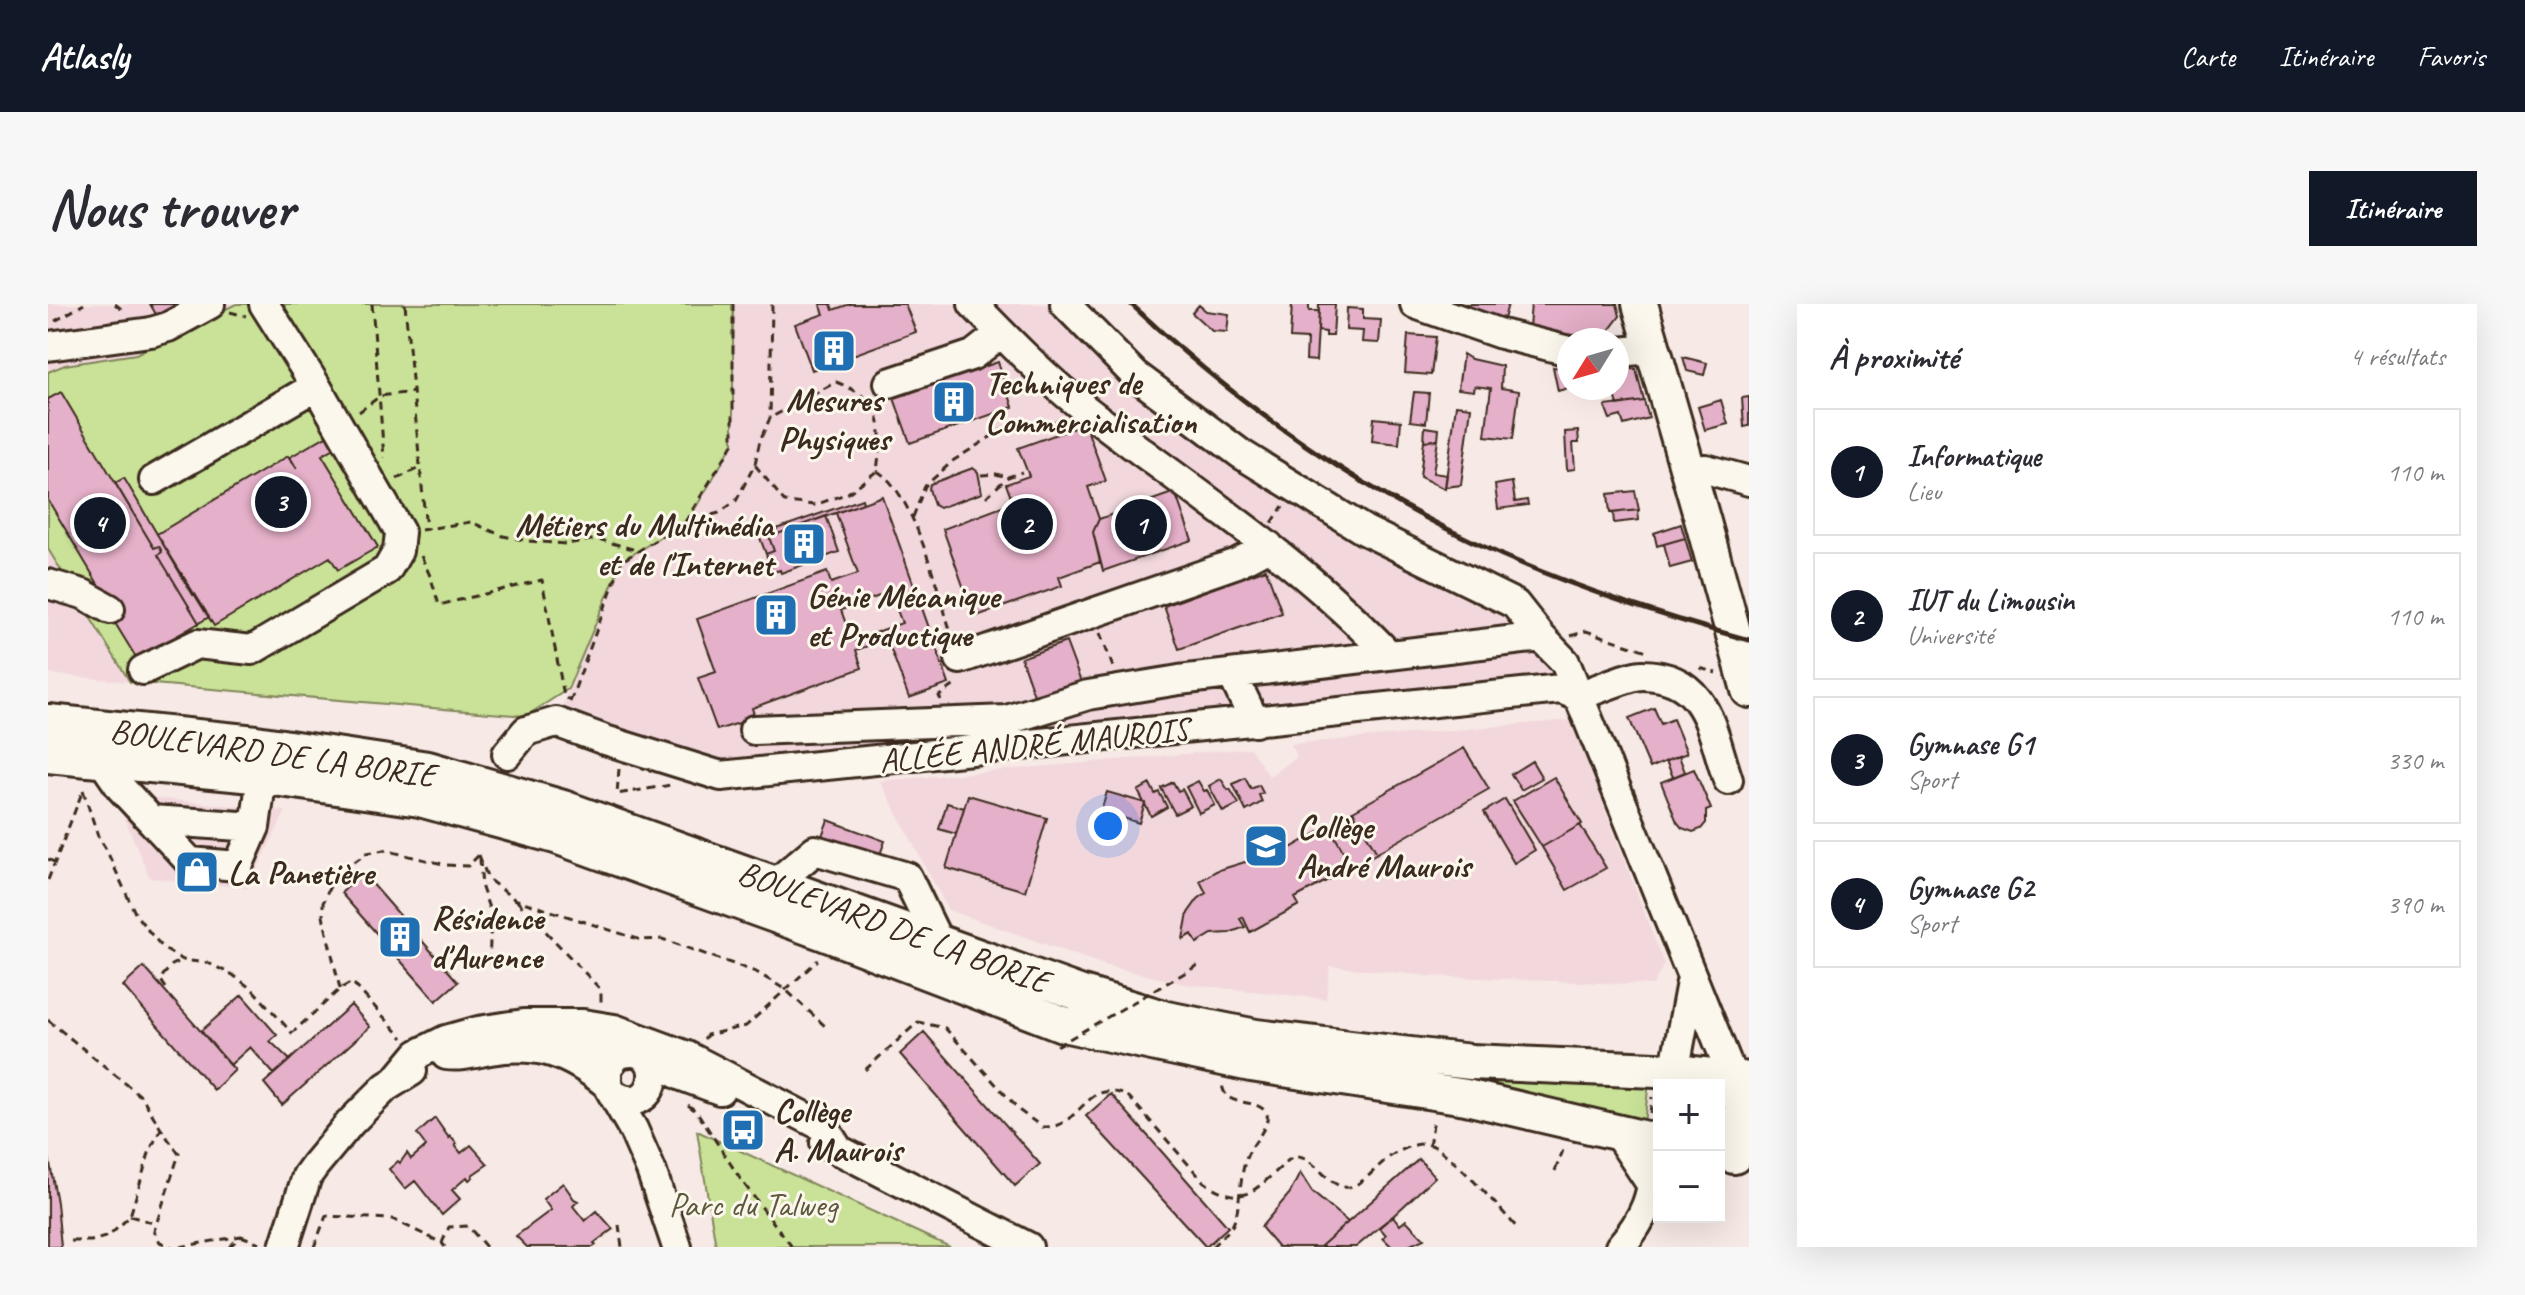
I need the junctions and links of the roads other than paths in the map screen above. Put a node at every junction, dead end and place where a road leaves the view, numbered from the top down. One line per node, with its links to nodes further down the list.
1 (210, 304): 8 (street)
2 (264, 304): 13 (street)
3 (973, 304): 7 (street)
4 (1065, 304): 20 (street)
5 (1415, 304): 9 (street)
6 (1640, 304): 10 (main road)
7 (1001, 333): 12 (street); 17 (street)
8 (48, 346)
9 (1557, 348)
10 (1653, 349): 11 (street); 14 (main road)
11 (1629, 351)
12 (889, 383)
13 (316, 386): 15 (street); 23 (street)
14 (1688, 470): 16 (street); 25 (main road)
15 (154, 480)
16 (1749, 481)
17 (1270, 536): 21 (street); 22 (street)
18 (48, 584): 19 (street)
19 (110, 609)
20 (1541, 637): 21 (street, ALLÉE ANDRÉ MAUROIS); 26 (street)
21 (1389, 655): 24 (street, ALLÉE ANDRÉ MAUROIS)
22 (960, 659)
23 (143, 670)
24 (1232, 674): 28 (street); 29 (street, ALLÉE ANDRÉ MAUROIS)
25 (1749, 690)
26 (1583, 708): 28 (street, ALLÉE ANDRÉ MAUROIS); 34 (street); 39 (street)
27 (48, 722): 37 (main road, BOULEVARD DE LA BORIE)
28 (1255, 722): 30 (street, ALLÉE ANDRÉ MAUROIS)
29 (754, 730)
30 (507, 754)
31 (48, 755): 32 (main road, BOULEVARD DE LA BORIE)
32 (101, 759): 33 (main road, BOULEVARD DE LA BORIE); 35 (street)
33 (262, 776): 36 (street); 50 (main road, BOULEVARD DE LA BORIE)
34 (1728, 780)
35 (151, 820): 36 (street); 36 (street)
36 (255, 827)
37 (776, 883): 38 (main road, BOULEVARD DE LA BORIE); 38 (street)
38 (938, 941): 47 (main road, BOULEVARD DE LA BORIE)
39 (1692, 977): 44 (street); 45 (street)
40 (446, 1055): 41 (street); 43 (street); 48 (street)
41 (617, 1055): 46 (street); 48 (street)
42 (684, 1066): 43 (street); 46 (street); 56 (street)
43 (398, 1078): 54 (street)
44 (1667, 1079)
45 (1741, 1079): 51 (main road)
46 (647, 1081): 48 (street); 49 (street)
47 (1653, 1082)
48 (610, 1089): 49 (street)
49 (633, 1129): 55 (street)
50 (1641, 1133): 52 (street)
51 (1736, 1149)
52 (1653, 1187): 57 (street)
53 (1659, 1223): 58 (street)
54 (284, 1247)
55 (677, 1247)
56 (1028, 1247)
57 (1620, 1247)
58 (1637, 1247)

